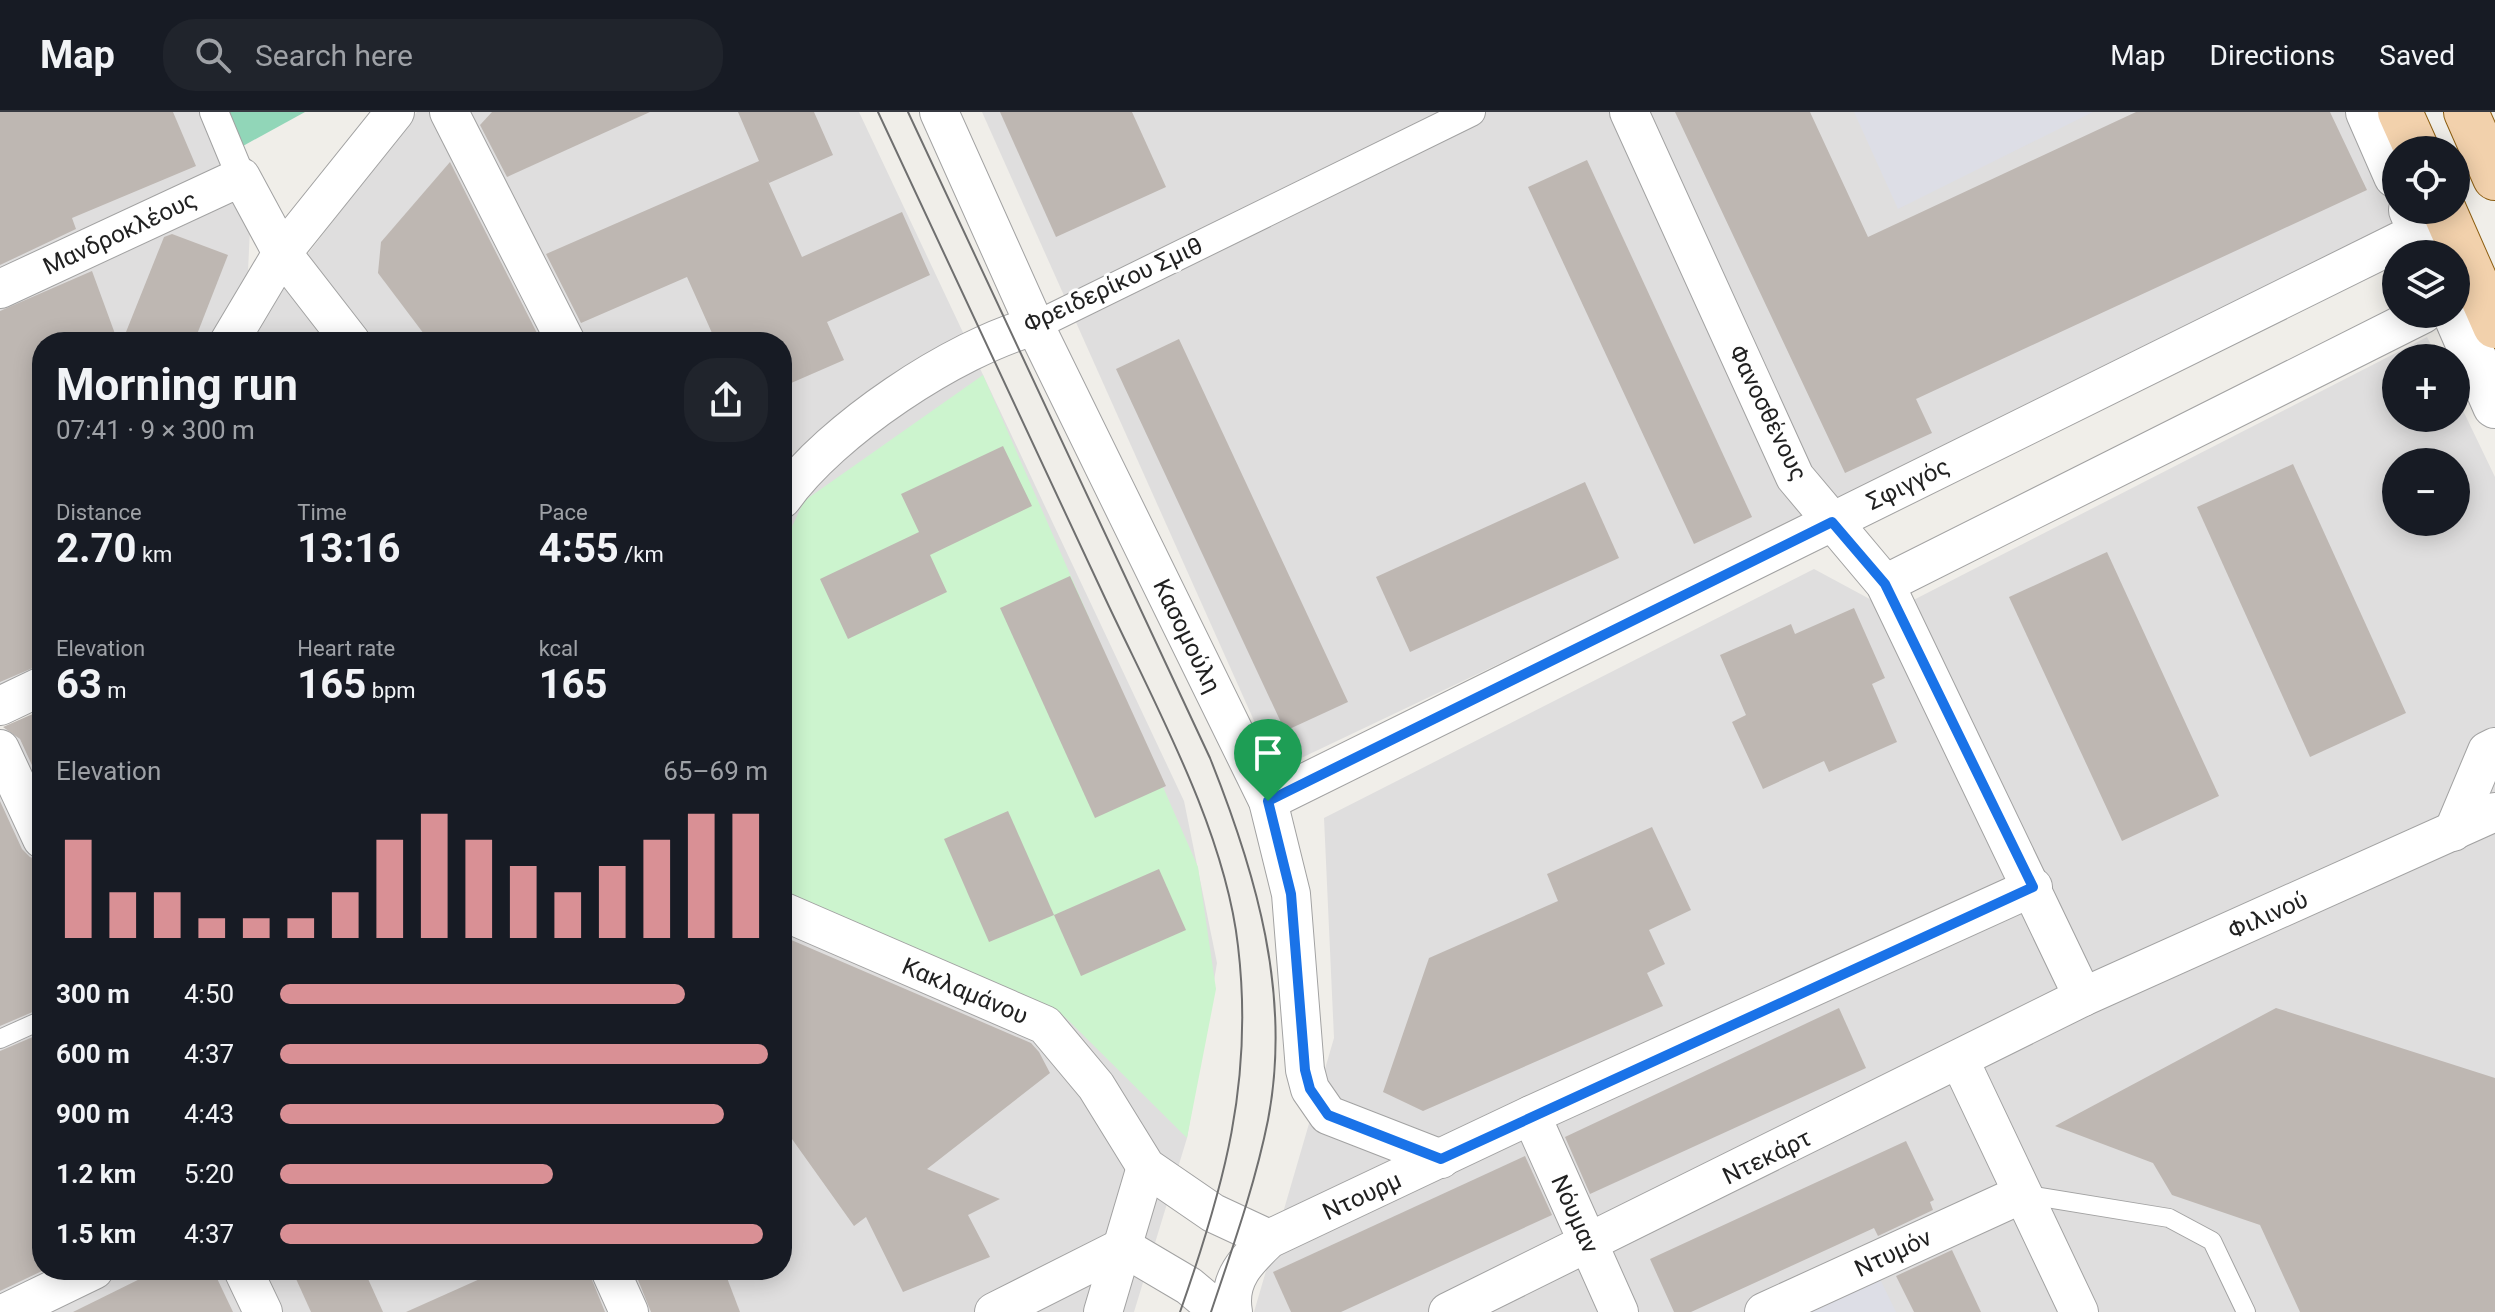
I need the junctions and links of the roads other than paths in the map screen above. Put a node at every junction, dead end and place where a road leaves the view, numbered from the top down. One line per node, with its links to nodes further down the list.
1 (214, 112): 12 (street)
2 (395, 112): 15 (street)
3 (449, 112): 23 (street)
4 (939, 112): 17 (street, Κασομούλη)
5 (1471, 112): 17 (street, Φρειδερίκου Σμιθ)
6 (1629, 112): 26 (street, Φανοσθένους)
7 (2368, 112): 11 (street)
8 (2400, 112): 10 (main road)
9 (2466, 112): 13 (main road)
10 (2411, 136)
11 (2382, 144)
12 (241, 177): 15 (street); 16 (street, Μανδροκλέους)
13 (2495, 178)
14 (2426, 226): 18 (main road); 26 (street, Σφιγγός)
15 (282, 253): 21 (street); 22 (street)
16 (0, 289)
17 (1035, 326): 25 (street, Φρειδερίκου Σμιθ); 32 (street, Κασομούλη)
18 (2495, 326)
19 (2395, 328): 27 (street)
20 (2461, 328): 24 (street)
21 (235, 332)
22 (343, 332)
23 (561, 332)
24 (2495, 406)
25 (792, 488)
26 (1832, 522): 27 (street, Φανοσθένους); 32 (street, Σφιγγός)
27 (1885, 584): 36 (street, Φανοσθένους)
28 (32, 691): 29 (street)
29 (0, 706)
30 (2495, 747): 35 (street)
31 (0, 749): 34 (street)
32 (1268, 801): 43 (street, Κασομούλη)
33 (2495, 812): 35 (street, Φιλινού)
34 (32, 818)
35 (2453, 832): 38 (street, Φιλινού)
36 (2033, 887): 38 (street, Φανοσθένους); 42 (street, Ντουρμ)
37 (792, 915): 44 (street, Κακλαμάνου)
38 (2083, 997): 41 (street, Ντεκάρτ)
39 (32, 1025): 40 (lane)
40 (0, 1039)
41 (1960, 1061): 45 (street); 47 (street, Ντεκάρτ)
42 (1531, 1115): 43 (street, Ντουρμ); 47 (street, Νόυμαν)
43 (1441, 1159): 46 (street, Ντουρμ)
44 (1146, 1167): 46 (street, Κακλαμάνου); 48 (street)
45 (2022, 1194): 61 (street, Ντυμόν); 62 (street); 63 (lane)
46 (1269, 1239): 58 (street, Ντουρμ)
47 (1589, 1245): 59 (street, Ντεκάρτ); 60 (street, Νόυμαν)
48 (1123, 1247): 55 (street); 56 (street); 57 (street)
49 (73, 1280): 52 (street)
50 (248, 1280): 53 (street)
51 (615, 1280): 54 (street)
52 (7, 1312)
53 (263, 1312)
54 (629, 1312)
55 (994, 1312)
56 (1103, 1312)
57 (1220, 1312)
58 (1233, 1312)
59 (1448, 1312)
60 (1619, 1312)
61 (1764, 1312)
62 (2079, 1312)
63 (2246, 1312)

